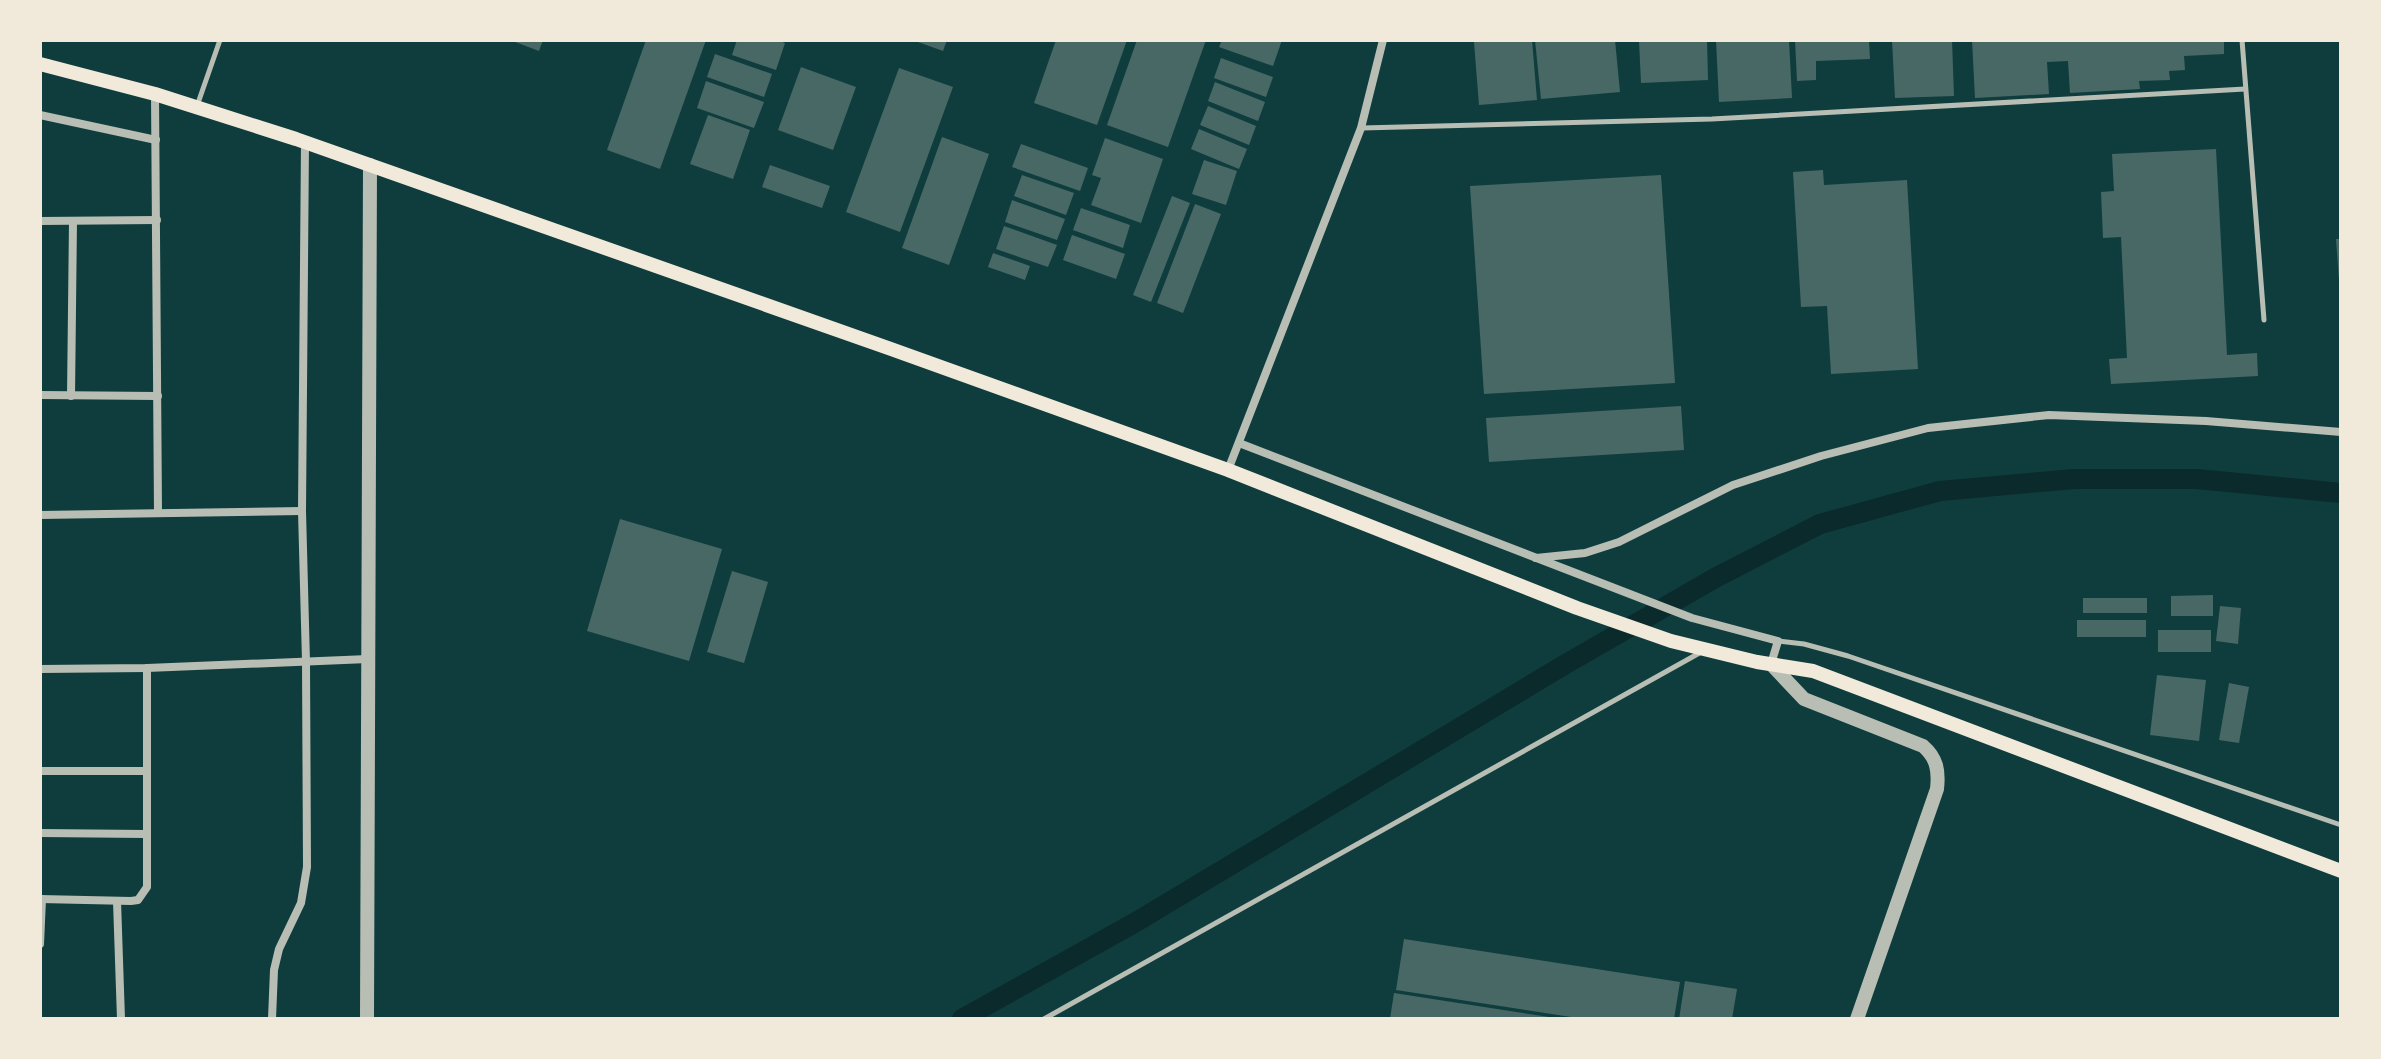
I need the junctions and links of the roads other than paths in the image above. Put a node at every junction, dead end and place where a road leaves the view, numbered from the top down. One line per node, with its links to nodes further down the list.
1 (220, 40): 7 (lane)
2 (1383, 40): 9 (street)
3 (2242, 40): 5 (lane)
4 (40, 64): 6 (main road)
5 (2245, 89): 9 (lane); 16 (lane)
6 (155, 94): 7 (main road); 10 (street)
7 (197, 107): 11 (main road)
8 (40, 115): 10 (street)
9 (1361, 128): 21 (street)
10 (156, 140): 13 (street)
11 (305, 142): 12 (main road); 23 (street)
12 (370, 165): 22 (main road); 29 (street)
13 (157, 220): 15 (street); 19 (street)
14 (40, 221): 15 (street)
15 (73, 221): 18 (street)
16 (2264, 320)
17 (40, 395): 18 (street)
18 (71, 396): 19 (street)
19 (158, 396): 24 (street)
20 (2341, 432): 26 (street)
21 (1239, 443): 22 (street); 26 (street)
22 (1228, 470): 28 (main road)
23 (302, 511): 24 (street); 30 (street)
24 (158, 513): 25 (street)
25 (40, 515)
26 (1536, 558): 27 (street)
27 (1778, 641): 31 (street); 36 (lane)
28 (1707, 650): 31 (main road); 46 (lane)
29 (368, 659): 30 (street); 45 (street)
30 (306, 662): 32 (street); 44 (street)
31 (1771, 664): 39 (main road); 47 (street)
32 (147, 668): 33 (street); 35 (street)
33 (40, 669)
34 (40, 771): 35 (street)
35 (146, 771): 38 (street)
36 (2341, 825)
37 (40, 833): 38 (street)
38 (146, 834): 41 (street)
39 (2341, 871)
40 (41, 899): 41 (street); 42 (street)
41 (117, 901): 43 (street)
42 (40, 944)
43 (121, 1019)
44 (272, 1019)
45 (367, 1019)
46 (1044, 1019)
47 (1857, 1019)

